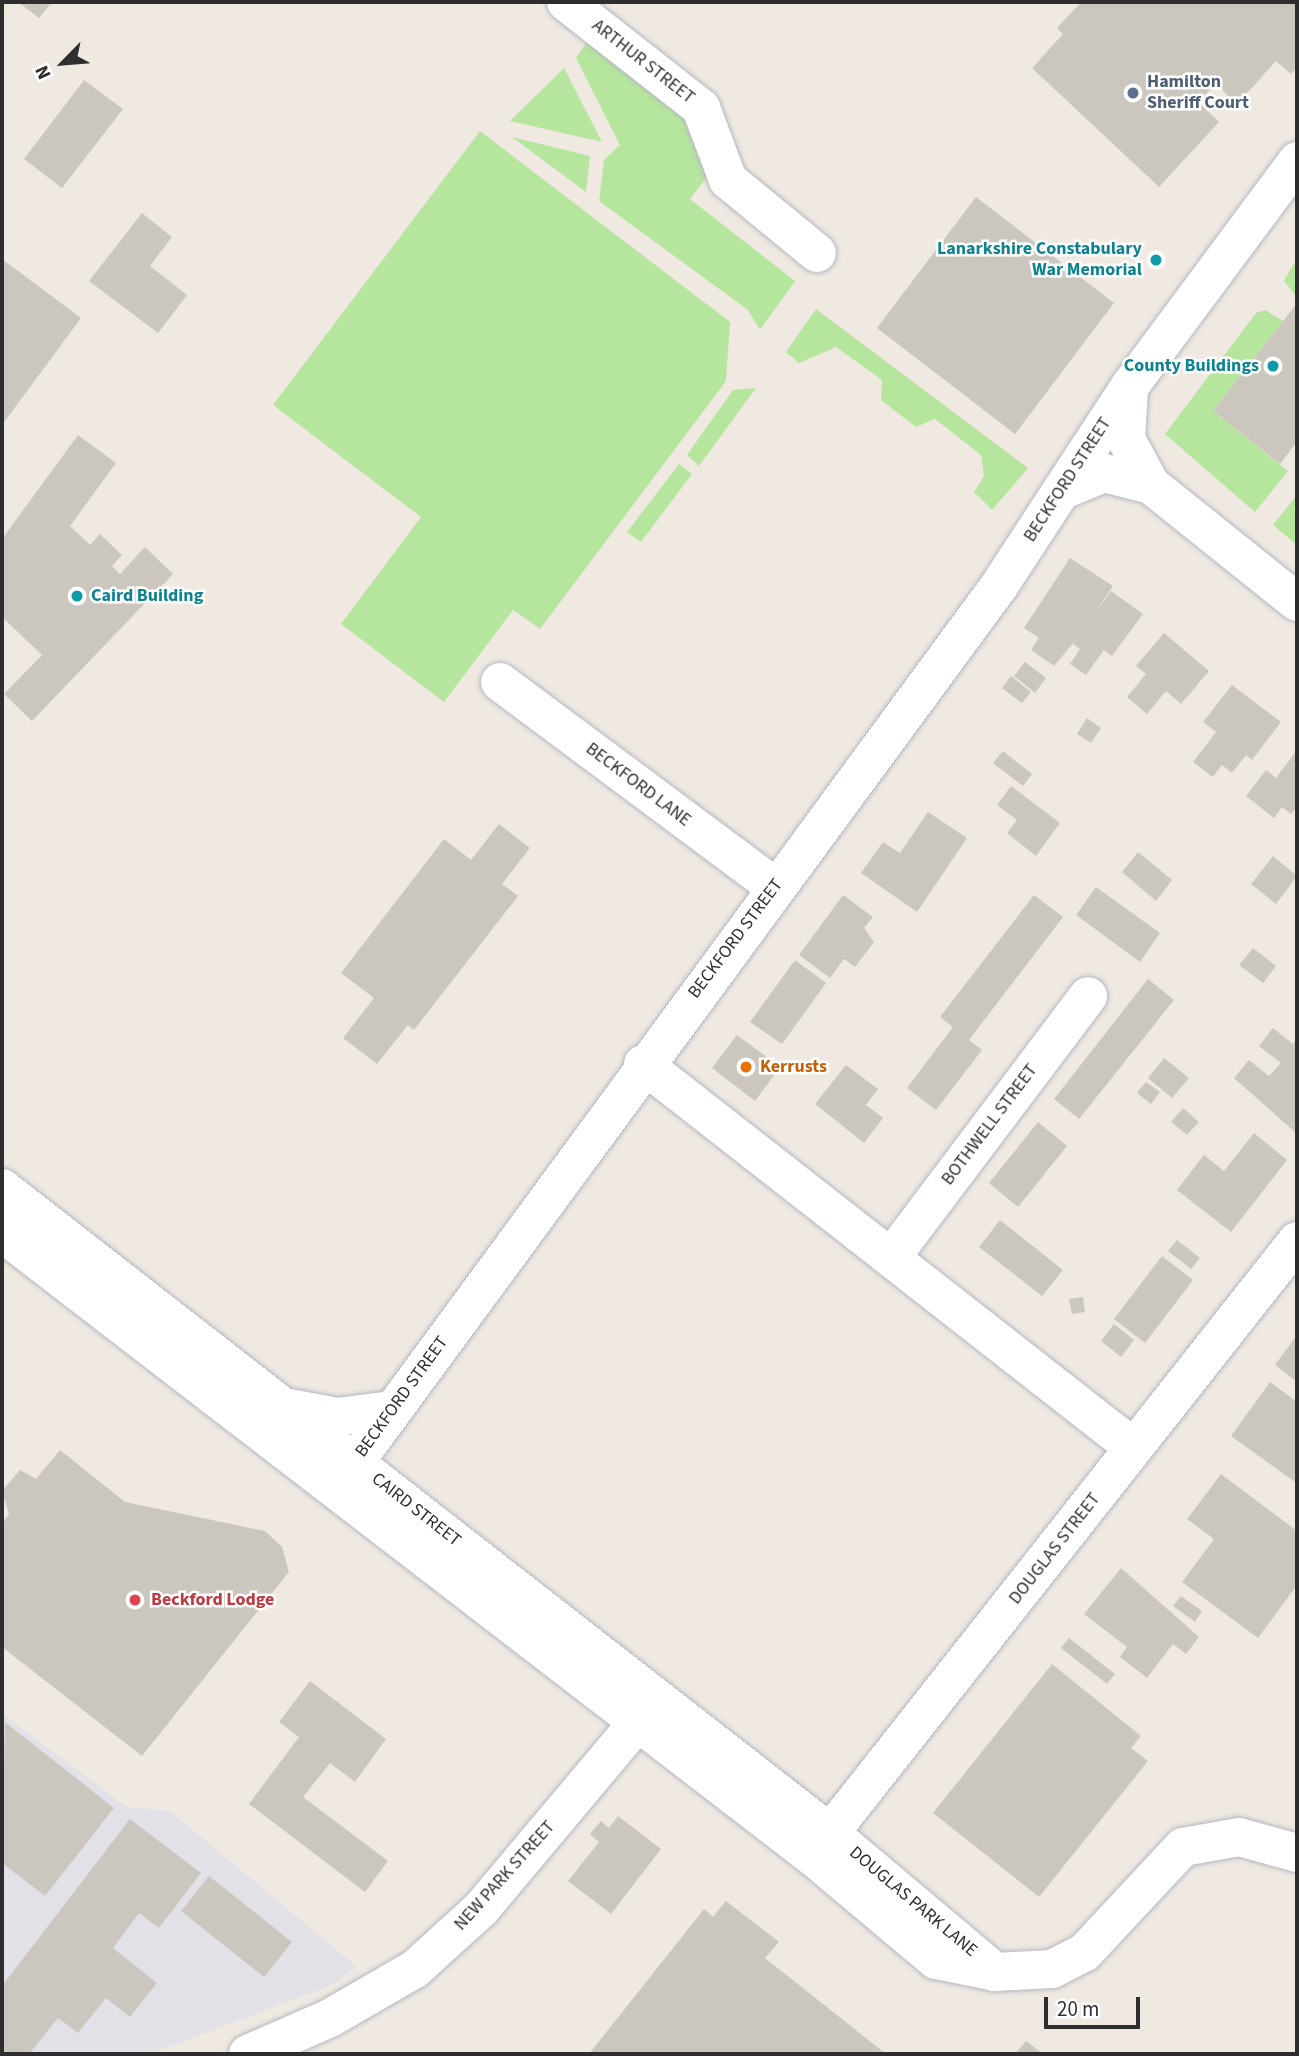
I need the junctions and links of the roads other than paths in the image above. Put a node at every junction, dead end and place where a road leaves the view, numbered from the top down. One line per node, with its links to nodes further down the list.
1 (566, 2): 3 (street, ARTHUR STREET)
2 (1297, 161): 4 (street, BECKFORD STREET)
3 (817, 253)
4 (1130, 386): 5 (street, BECKFORD STREET); 6 (street, BECKFORD STREET)
5 (1151, 485): 6 (street); 7 (street)
6 (1061, 491): 9 (street, BECKFORD STREET)
7 (1297, 602)
8 (500, 682): 9 (street, BECKFORD LANE)
9 (775, 887): 11 (street, BECKFORD STREET)
10 (1088, 996): 15 (street, BOTHWELL STREET)
11 (643, 1064): 15 (street); 17 (street, BECKFORD STREET)
12 (2, 1188): 16 (street, CAIRD STREET)
13 (2, 1233): 19 (street, CAIRD STREET)
14 (1297, 1241): 18 (street, DOUGLAS STREET)
15 (893, 1255): 18 (street)
16 (281, 1406): 17 (street); 19 (street, CAIRD STREET)
17 (392, 1410): 19 (street, BECKFORD STREET)
18 (1134, 1448): 21 (street, DOUGLAS STREET)
19 (345, 1475): 20 (street, CAIRD STREET)
20 (648, 1711): 21 (street, CAIRD STREET); 23 (street, NEW PARK STREET)
21 (821, 1845): 22 (street, DOUGLAS PARK LANE)
22 (1297, 1853)
23 (248, 2054)

